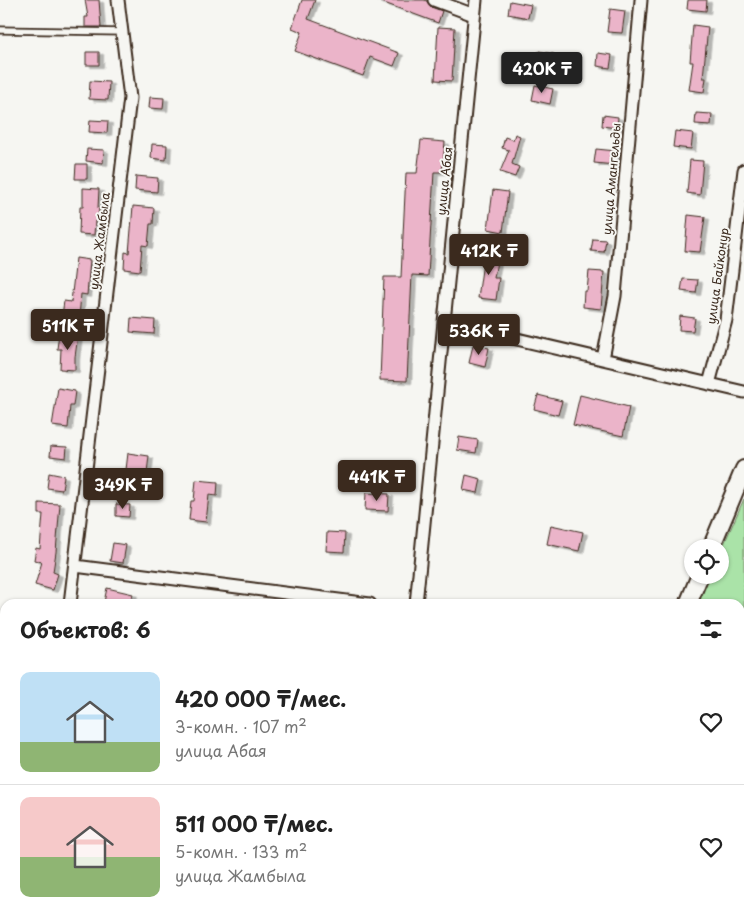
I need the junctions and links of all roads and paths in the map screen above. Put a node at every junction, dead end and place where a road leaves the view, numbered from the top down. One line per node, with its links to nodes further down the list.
1 (118, 0): 7 (street, улица Жамбыла)
2 (434, 0): 5 (street)
3 (476, 0): 5 (street, улица Абая)
4 (641, 0): 10 (street, улица Амангельды)
5 (474, 15): 9 (street, улица Абая)
6 (0, 30): 7 (lane)
7 (122, 32): 15 (street, улица Жамбыла)
8 (744, 170): 11 (street, улица Байконур)
9 (444, 322): 10 (street); 19 (street, улица Абая)
10 (603, 359): 11 (street)
11 (709, 384): 12 (street)
12 (744, 392)
13 (744, 469): 14 (main road)
14 (716, 539)
15 (75, 566): 17 (street, улица Жамбыла); 18 (street)
16 (696, 584): 20 (main road)
17 (71, 599)
18 (331, 599)
19 (416, 599)
20 (690, 599)

